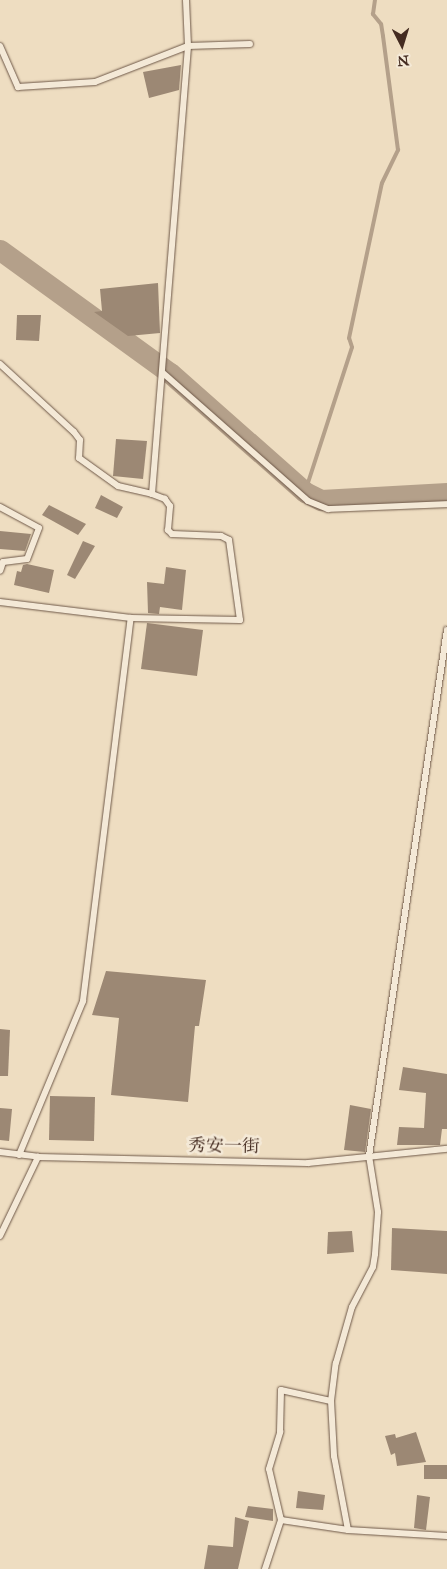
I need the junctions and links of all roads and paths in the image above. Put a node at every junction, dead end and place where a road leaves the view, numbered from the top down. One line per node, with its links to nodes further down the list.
1 (186, 0): 4 (lane)
2 (250, 44): 4 (lane)
3 (0, 46): 4 (lane)
4 (188, 46): 6 (lane)
5 (0, 364): 7 (lane)
6 (163, 373): 7 (lane); 8 (lane)
7 (152, 494): 12 (lane)
8 (447, 504)
9 (0, 507): 10 (lane)
10 (0, 571)
11 (0, 602): 12 (lane)
12 (131, 618): 16 (lane)
13 (447, 634): 17 (lane)
14 (447, 1149): 17 (lane, 秀安一街)
15 (0, 1152): 16 (lane, 秀安一街)
16 (19, 1155): 18 (lane, 秀安一街)
17 (369, 1156): 18 (lane, 秀安一街); 20 (lane)
18 (38, 1157): 19 (lane)
19 (0, 1236)
20 (331, 1401): 21 (lane); 22 (lane)
21 (281, 1520): 22 (lane); 24 (lane)
22 (348, 1530): 23 (lane)
23 (447, 1536)
24 (265, 1569)

